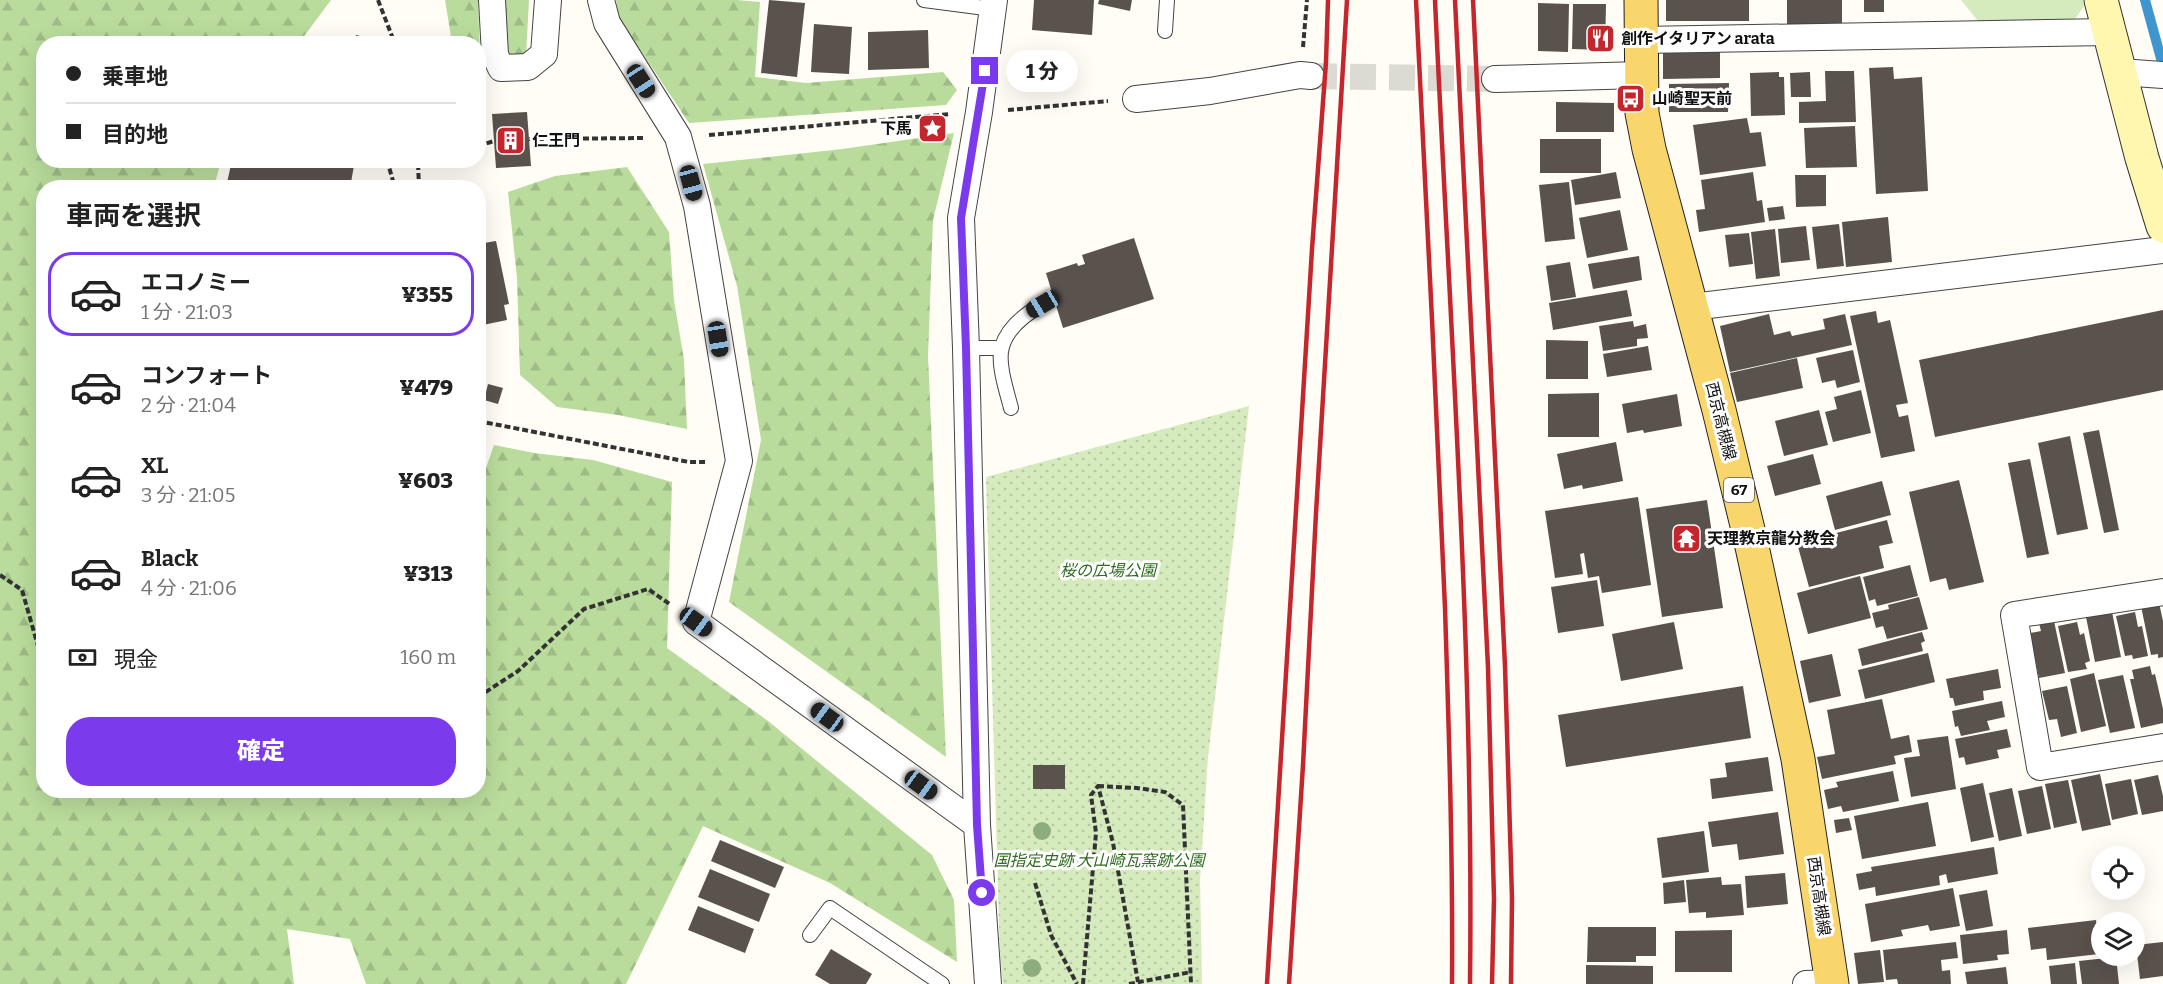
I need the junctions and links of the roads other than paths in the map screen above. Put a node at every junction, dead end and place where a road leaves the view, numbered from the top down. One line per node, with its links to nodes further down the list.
1 (492, 0): 2 (street)
2 (548, 0)
3 (601, 0): 26 (street)
4 (924, 0): 8 (lane)
5 (1167, 0): 9 (lane)
6 (1641, 0): 11 (main road, 西京高槻線 / 67)
7 (2101, 0): 10 (street)
8 (993, 4): 21 (street)
9 (1165, 31)
10 (2109, 32): 11 (street); 12 (street)
11 (1641, 40): 13 (main road, 西京高槻線 / 67)
12 (2144, 74): 17 (street)
13 (1641, 75): 15 (street); 20 (main road, 西京高槻線 / 67)
14 (1306, 76): 16 (street)
15 (1495, 79)
16 (1136, 99)
17 (2163, 226)
18 (2163, 250): 20 (street)
19 (1043, 304): 22 (lane)
20 (1692, 307): 30 (main road, 西京高槻線 / 67)
21 (966, 348): 22 (lane); 26 (street)
22 (1001, 348): 23 (lane)
23 (1011, 408)
24 (2163, 591): 25 (street)
25 (2163, 747)
26 (977, 825): 29 (street)
27 (810, 935): 28 (lane)
28 (942, 984)
29 (988, 984)
30 (1823, 984)

